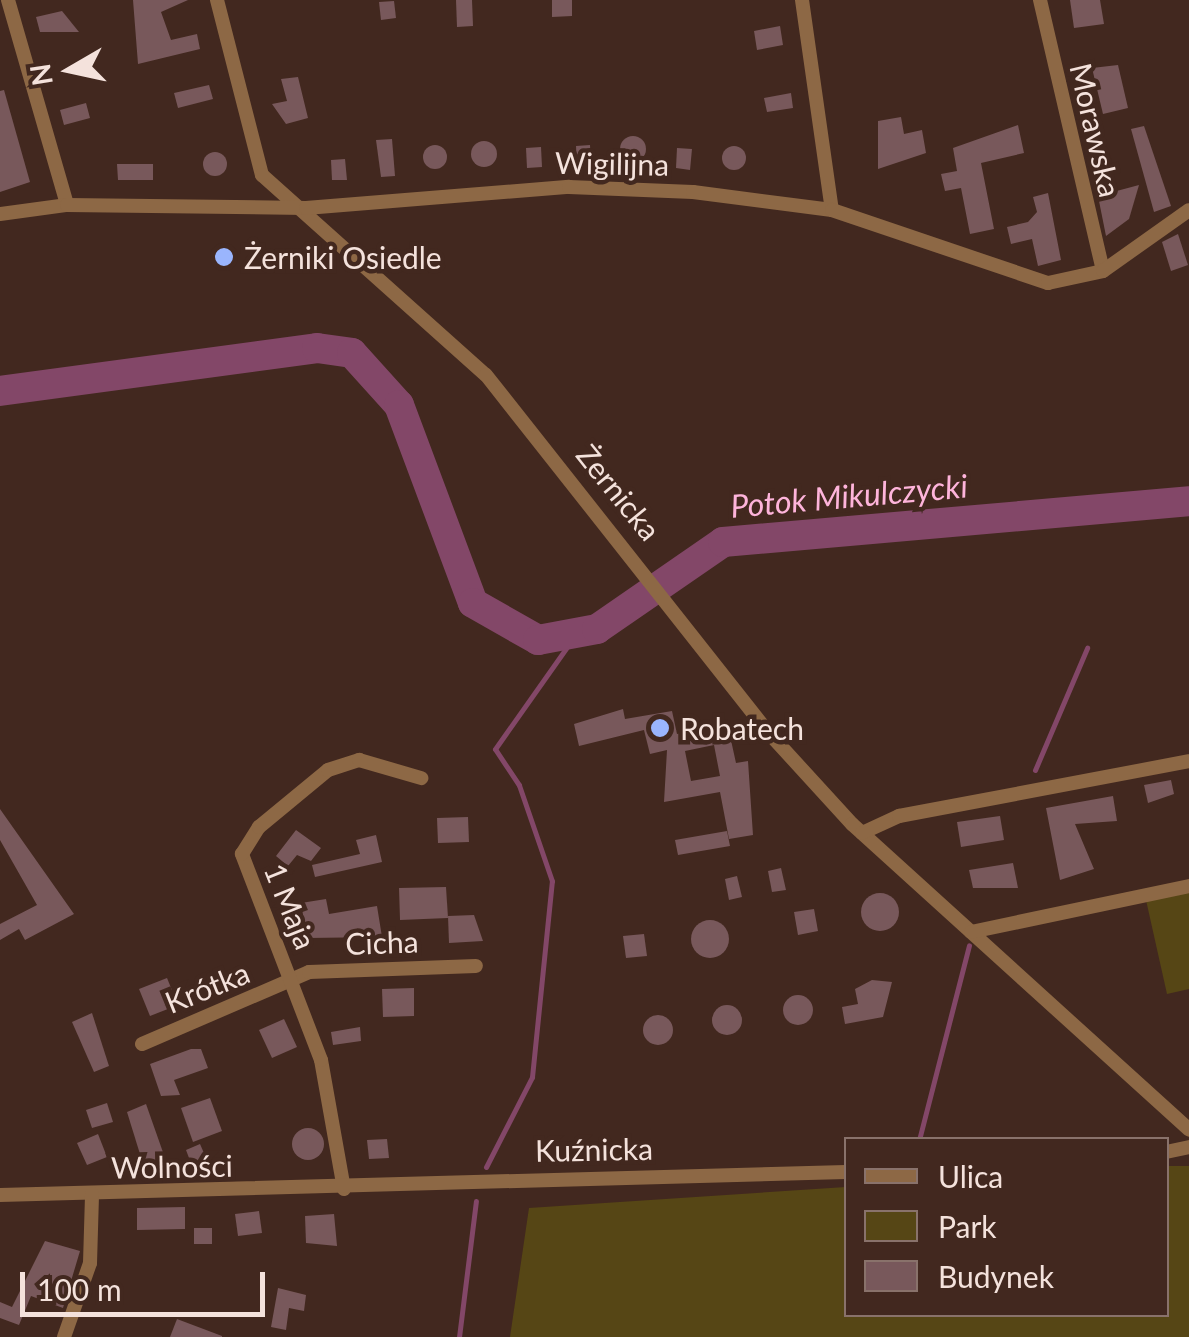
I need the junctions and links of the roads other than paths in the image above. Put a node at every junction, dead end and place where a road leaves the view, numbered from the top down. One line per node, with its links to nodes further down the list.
1 (8, 0): 5 (street)
2 (217, 0): 6 (street, Żernicka)
3 (802, 0): 7 (street)
4 (1040, 0): 10 (street, Morawska)
5 (67, 204): 6 (street, Wigilijna); 9 (street, Wigilijna)
6 (306, 208): 7 (street, Wigilijna); 13 (street, Żernicka)
7 (832, 210): 10 (street, Wigilijna)
8 (1189, 210): 10 (street, Wigilijna)
9 (0, 214)
10 (1103, 271)
11 (1189, 761): 13 (street)
12 (421, 778): 17 (street, 1 Maja)
13 (862, 833): 15 (street, Żernicka)
14 (1189, 886): 15 (street)
15 (971, 932): 19 (street, Żernicka)
16 (476, 966): 17 (street, Cicha)
17 (292, 980): 18 (street, Krótka); 21 (street, 1 Maja)
18 (142, 1044)
19 (1189, 1130)
20 (844, 1172): 21 (street, Kuźnicka)
21 (344, 1189): 22 (street, Wolności)
22 (92, 1194): 23 (street, Wolności); 24 (street)
23 (0, 1195)
24 (64, 1337)

